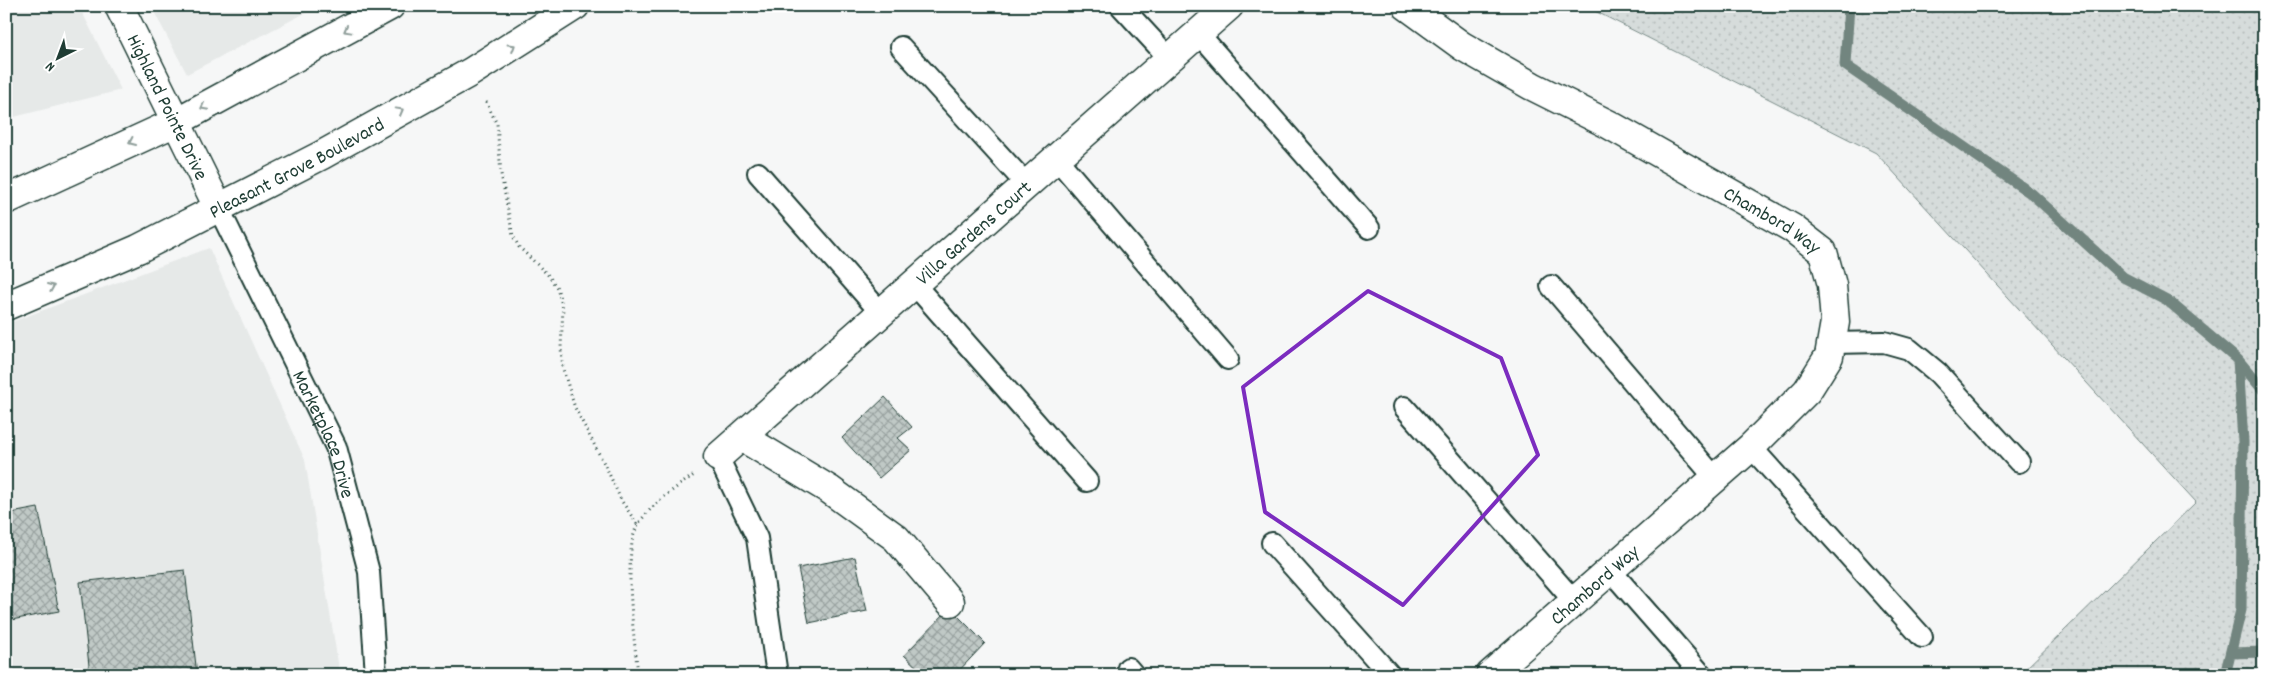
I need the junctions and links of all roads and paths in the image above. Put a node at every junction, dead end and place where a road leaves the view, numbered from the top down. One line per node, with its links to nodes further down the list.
1 (119, 6): 11 (street, Highland Pointe Drive)
2 (390, 6): 11 (street, one-way to 11)
3 (575, 6): 10 (street, Pleasant Grove Boulevard, one-way to 3)
4 (1120, 6): 9 (lane)
5 (1229, 6): 7 (street, Villa Gardens Court)
6 (1407, 6): 22 (street, Chambord Way)
7 (1198, 33): 9 (street, Villa Gardens Court); 17 (lane)
8 (900, 47): 14 (lane)
9 (1169, 58): 12 (street, Villa Gardens Court)
10 (471, 72): 16 (street, Pleasant Grove Boulevard, one-way to 10); 31 (path)
11 (176, 122): 15 (street, one-way to 15); 16 (street, Highland Pointe Drive)
12 (1057, 159): 14 (street, Villa Gardens Court); 23 (lane)
13 (758, 173): 21 (lane)
14 (1028, 185): 18 (street, Villa Gardens Court)
15 (6, 200)
16 (219, 209): 20 (street, Pleasant Grove Boulevard, one-way to 16); 37 (lane, Marketplace Drive)
17 (1369, 228)
18 (914, 285): 21 (street, Villa Gardens Court); 30 (lane)
19 (1551, 286): 29 (lane)
20 (6, 306)
21 (882, 314): 25 (street, Villa Gardens Court)
22 (1832, 343): 26 (street, Chambord Way); 28 (lane)
23 (1228, 359)
24 (1404, 407): 35 (lane)
25 (742, 437): 27 (street, Villa Gardens Court); 34 (street)
26 (1751, 447): 29 (street, Chambord Way); 36 (lane)
27 (718, 457): 31 (path); 39 (lane)
28 (2019, 462)
29 (1715, 478): 33 (street, Chambord Way)
30 (1087, 481)
31 (637, 524): 38 (path)
32 (1272, 543): 40 (lane)
33 (1610, 570): 35 (street, Chambord Way); 42 (lane)
34 (950, 602)
35 (1574, 602): 41 (street, Chambord Way)
36 (1922, 636)
37 (376, 675)
38 (638, 675)
39 (777, 675)
40 (1390, 675)
41 (1490, 675)
42 (1702, 675)

